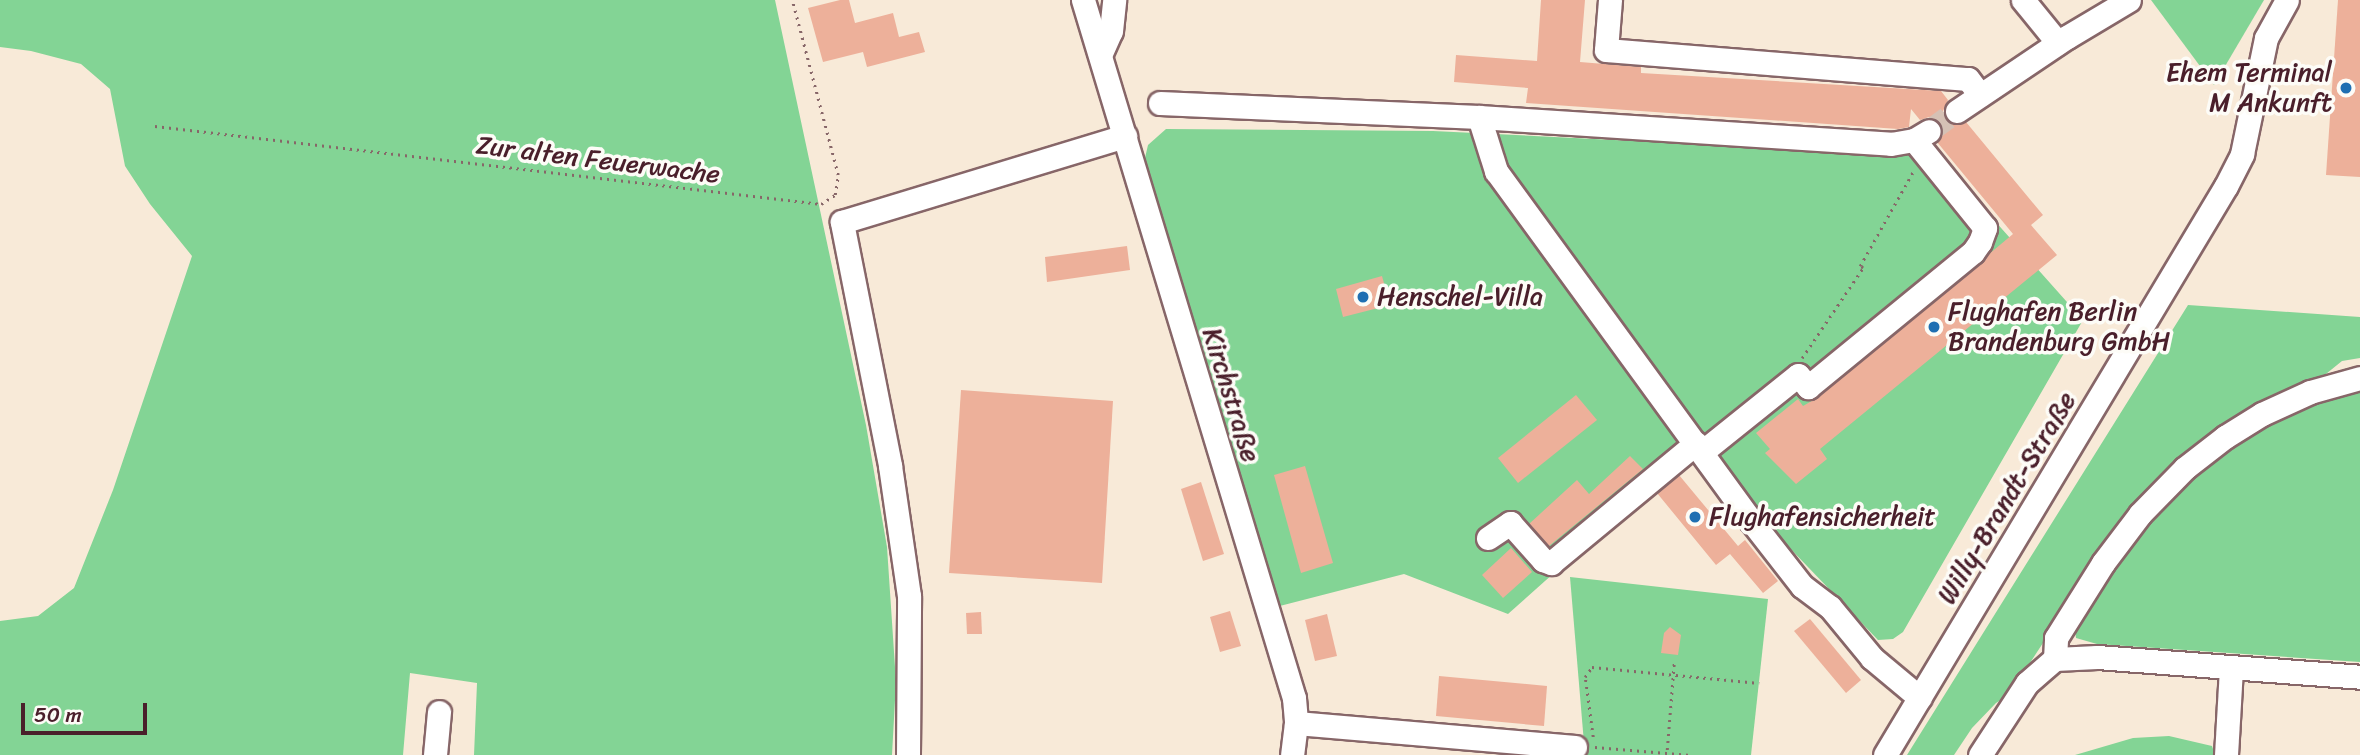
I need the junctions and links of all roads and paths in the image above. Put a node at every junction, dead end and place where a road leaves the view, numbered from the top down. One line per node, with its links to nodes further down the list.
1 (792, 0): 14 (path, Zur alten Feuerwache)
2 (1083, 0): 9 (street, Kirchstraße)
3 (1114, 0): 9 (street)
4 (1610, 0): 10 (street)
5 (2023, 0): 8 (street)
6 (2129, 0): 8 (street)
7 (2287, 0): 27 (street, Willy-Brandt-Straße)
8 (2058, 43): 10 (street)
9 (1101, 53): 15 (street, Kirchstraße)
10 (1980, 95): 12 (street)
11 (1160, 103): 13 (street)
12 (1957, 111)
13 (1479, 117): 16 (street); 19 (street)
14 (155, 126)
15 (1125, 136): 29 (street, Kirchstraße); 34 (street)
16 (1922, 141): 17 (path); 17 (street)
17 (1798, 375): 19 (street)
18 (2360, 378): 21 (street)
19 (1699, 447): 20 (street); 27 (street)
20 (1488, 538)
21 (2055, 659): 23 (street); 32 (street)
22 (1674, 663): 24 (path)
23 (2231, 668): 25 (street); 38 (street)
24 (1674, 674): 26 (path); 30 (path); 31 (path)
25 (2360, 677)
26 (1759, 683)
27 (1920, 698): 37 (street, Willy-Brandt-Straße)
28 (439, 712): 33 (street)
29 (1296, 723): 30 (street); 35 (street, Kirchstraße)
30 (1585, 747): 31 (path)
31 (1667, 752): 36 (path)
32 (1985, 753)
33 (435, 755)
34 (908, 755)
35 (1292, 755)
36 (1691, 755)
37 (1885, 755)
38 (2226, 755)

